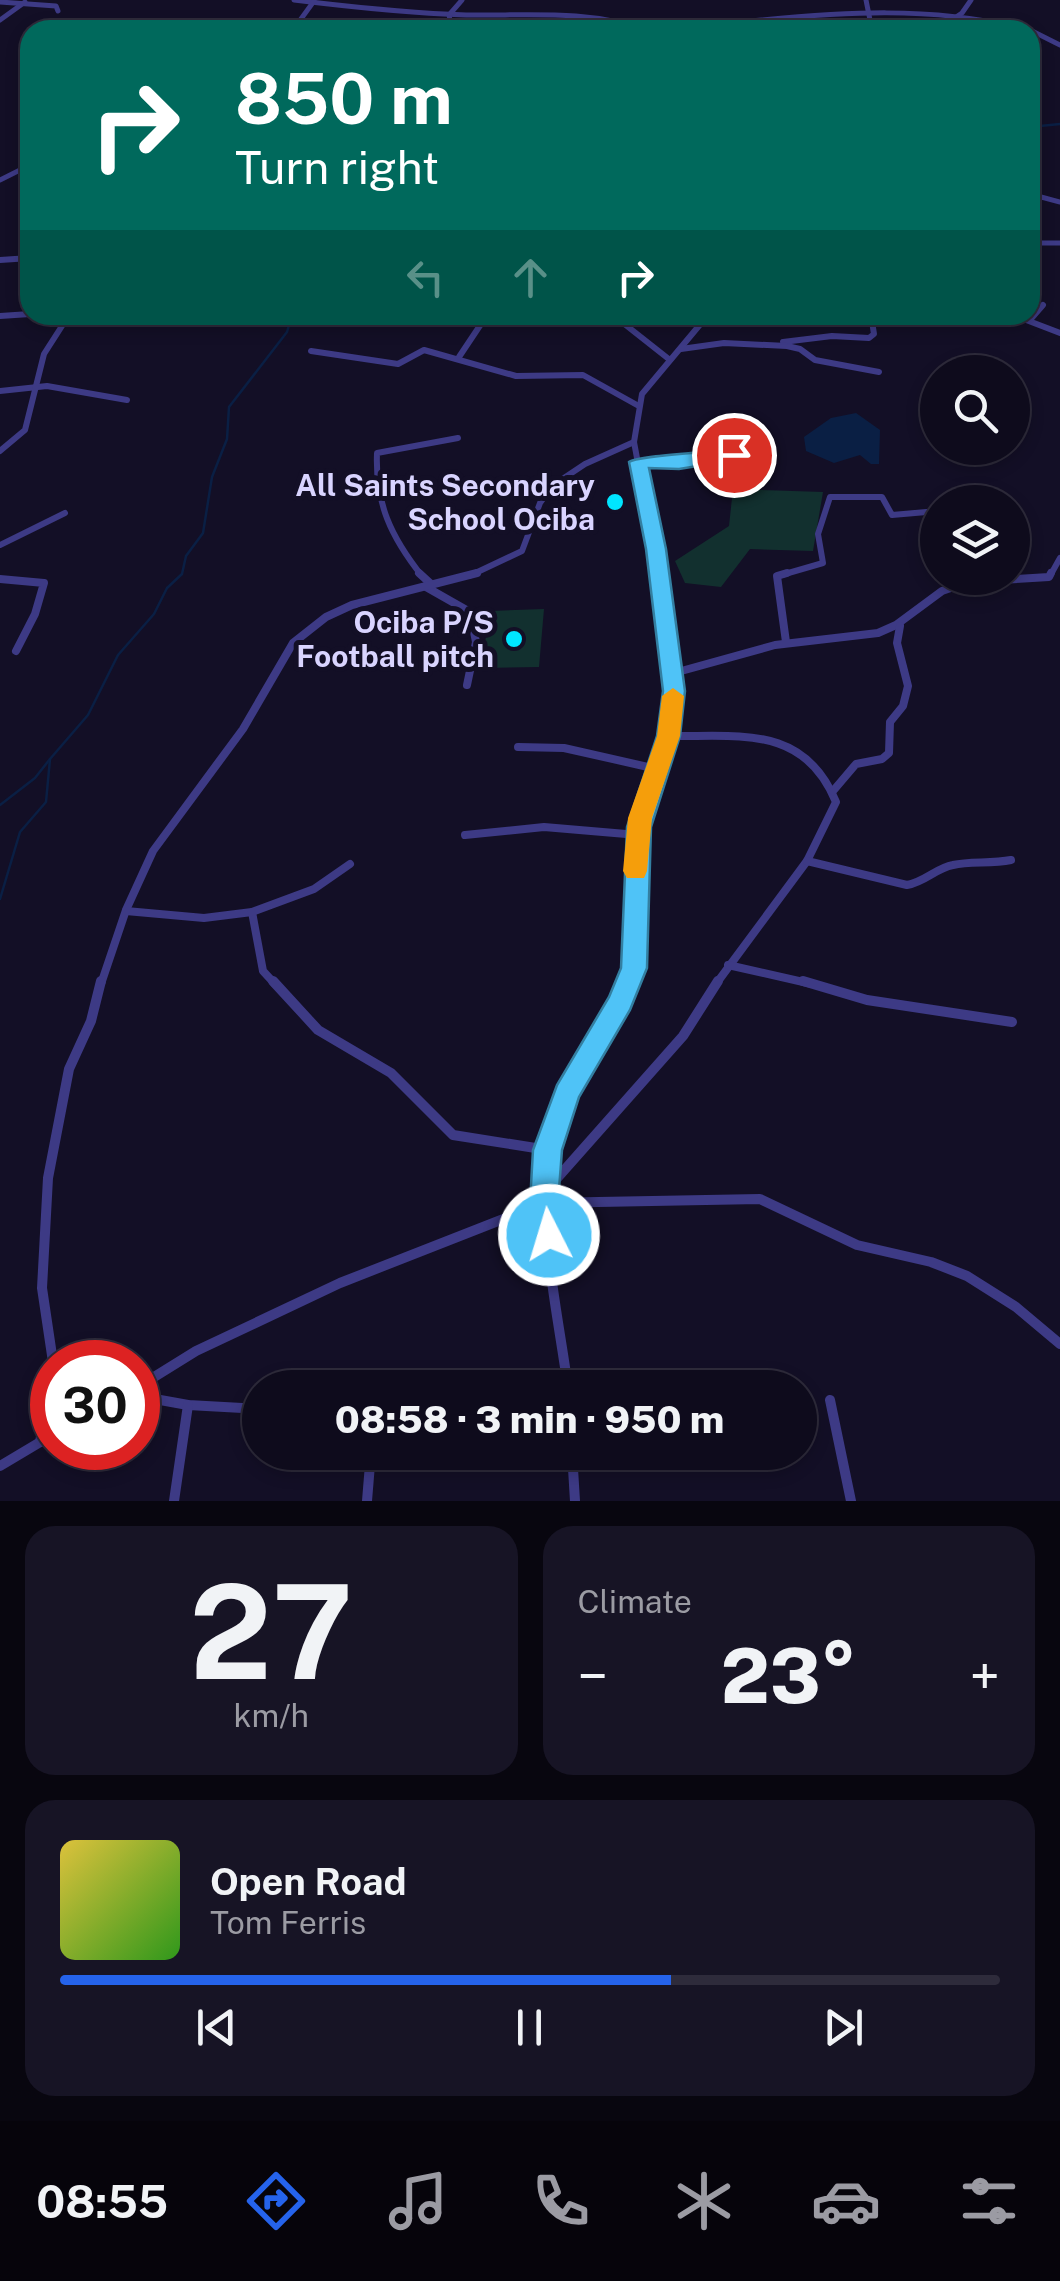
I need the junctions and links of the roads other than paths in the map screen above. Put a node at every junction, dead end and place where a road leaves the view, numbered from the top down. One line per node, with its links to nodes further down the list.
1 (294, 0): 5 (street)
2 (462, 0): 11 (street)
3 (866, 0): 8 (street)
4 (970, 0): 10 (street)
5 (314, 1): 11 (street)
6 (0, 2): 7 (street)
7 (25, 2): 9 (street); 12 (street)
8 (867, 8): 10 (street); 15 (street); 16 (street)
9 (58, 10)
10 (962, 13): 17 (street); 18 (street)
11 (449, 15): 13 (street); 14 (street)
12 (0, 20)
13 (450, 20)
14 (603, 20)
15 (760, 20)
16 (870, 20)
17 (952, 20)
18 (990, 20)
19 (1046, 192): 20 (street)
20 (1040, 193)
21 (1042, 305): 22 (street)
22 (1040, 308)
23 (63, 325): 34 (street)
24 (481, 325): 31 (street)
25 (626, 325): 32 (street)
26 (700, 325): 29 (street)
27 (873, 325): 28 (street)
28 (764, 344): 29 (street); 33 (street)
29 (681, 350): 32 (street)
30 (311, 351): 31 (street)
31 (460, 357): 37 (street)
32 (670, 360): 37 (street)
33 (879, 372)
34 (36, 381): 35 (street); 36 (street); 41 (street)
35 (0, 391)
36 (127, 400)
37 (637, 405): 39 (street)
38 (458, 438): 48 (street)
39 (634, 442): 42 (street); 48 (street)
40 (760, 449): 42 (street)
41 (0, 452)
42 (638, 462): 52 (street)
43 (65, 513): 45 (street)
44 (920, 513): 50 (street)
45 (0, 545)
46 (1060, 558): 49 (street)
47 (0, 579): 51 (street)
48 (427, 585): 53 (street); 63 (street)
49 (900, 626): 50 (street); 57 (street)
50 (786, 642): 52 (street)
51 (16, 651)
52 (674, 674): 54 (street)
53 (467, 685)
54 (668, 736): 56 (street); 57 (street)
55 (518, 747): 56 (street)
56 (657, 769): 59 (street)
57 (834, 791): 61 (street)
58 (464, 835): 59 (street)
59 (638, 835): 67 (street)
60 (1011, 860): 61 (street)
61 (807, 862): 65 (street)
62 (350, 864): 64 (street)
63 (126, 911): 64 (street); 69 (street)
64 (252, 912): 67 (street)
65 (728, 965): 66 (street); 68 (street)
66 (1012, 1022)
67 (548, 1150): 68 (street)
68 (544, 1198): 70 (street); 71 (street); 72 (street)
69 (50, 1340)
70 (1060, 1344)
71 (566, 1370)
72 (160, 1373)
73 (160, 1400): 75 (street)
74 (830, 1400): 84 (street)
75 (188, 1405): 76 (street); 81 (street)
76 (242, 1408)
77 (30, 1448): 78 (street)
78 (0, 1466)
79 (370, 1470): 82 (street)
80 (573, 1470): 83 (street)
81 (174, 1501)
82 (367, 1501)
83 (575, 1501)
84 (851, 1501)

